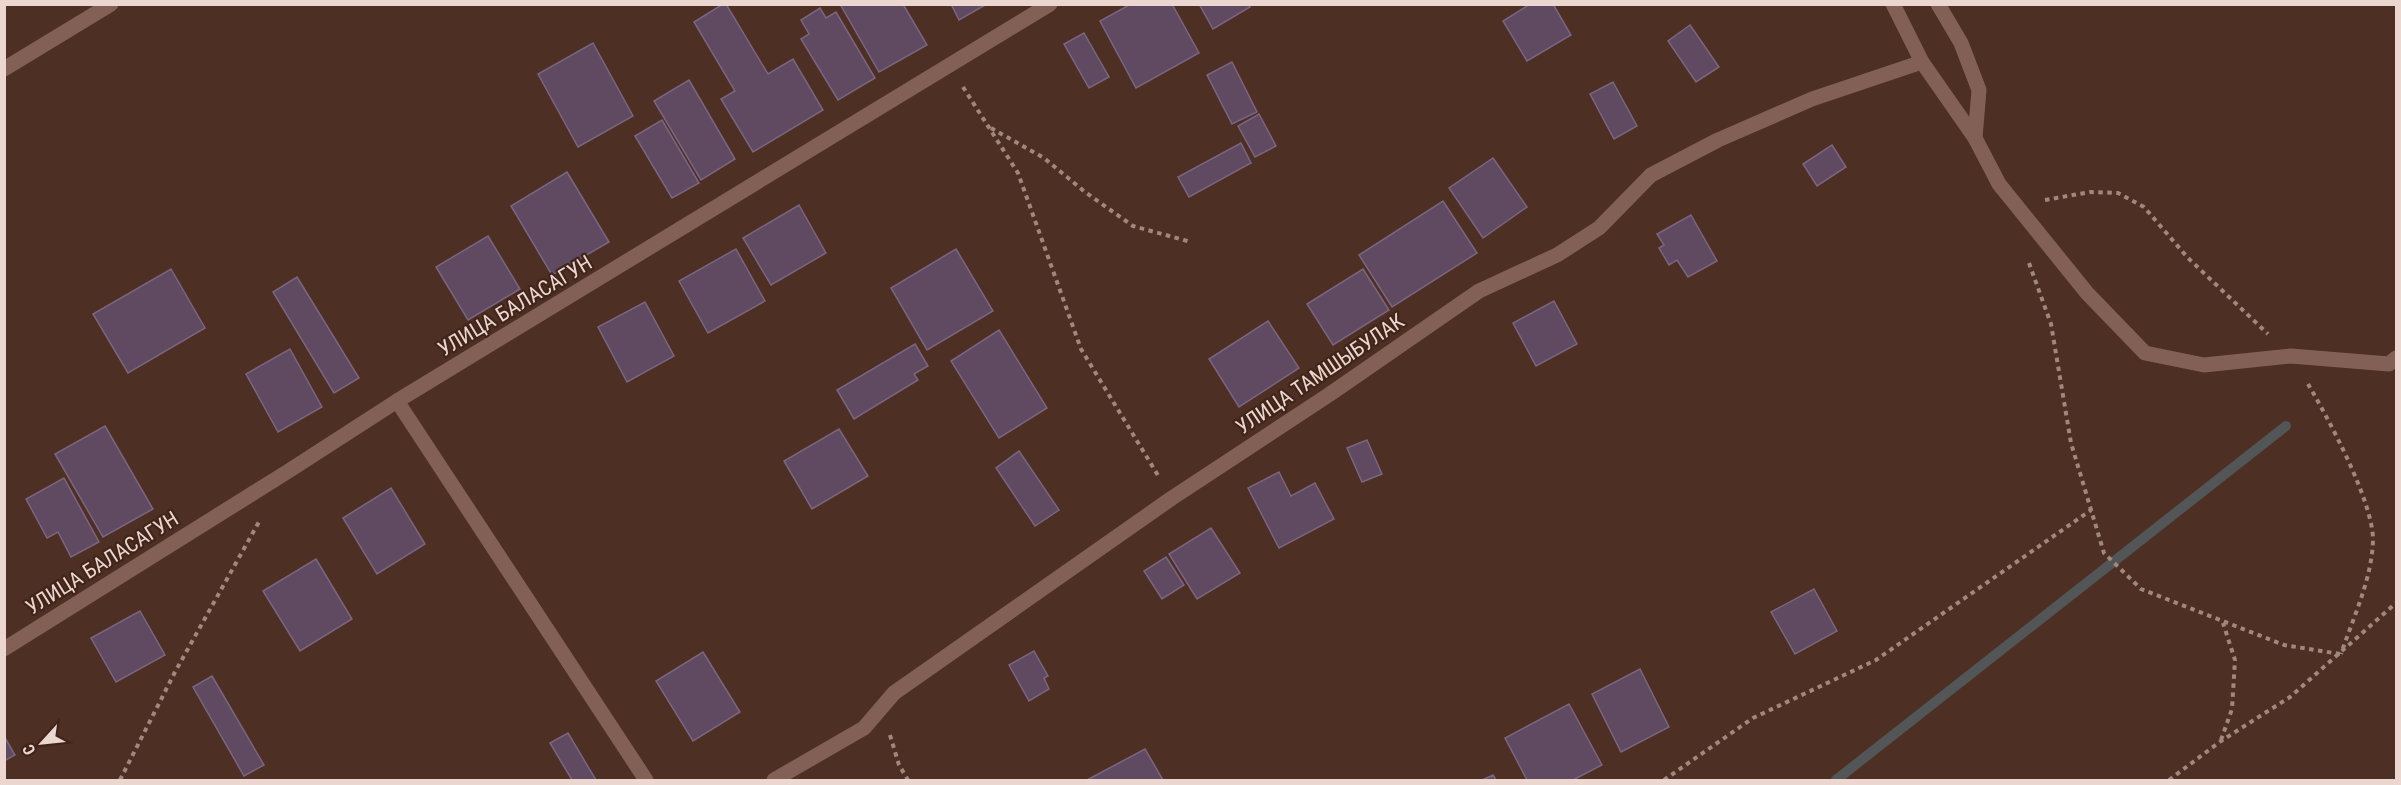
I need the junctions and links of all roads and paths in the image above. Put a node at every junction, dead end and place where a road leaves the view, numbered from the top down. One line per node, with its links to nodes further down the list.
1 (111, 4): 7 (street)
2 (1050, 4): 6 (street, УЛИЦА БАЛАСАГУН)
3 (1893, 4): 5 (street)
4 (1938, 4): 9 (street)
5 (1922, 62): 9 (street); 16 (street, УЛИЦА ТАМШЫБУЛАК)
6 (949, 66): 8 (path); 15 (street, УЛИЦА БАЛАСАГУН)
7 (4, 69)
8 (989, 128): 11 (path); 16 (path)
9 (1975, 138): 13 (street)
10 (2044, 200): 13 (path)
11 (1191, 242)
12 (2027, 259): 17 (path)
13 (2291, 356): 14 (street); 22 (path)
14 (2397, 358)
15 (397, 401): 21 (street, УЛИЦА БАЛАСАГУН); 26 (street)
16 (1172, 498): 23 (street, УЛИЦА ТАМШЫБУЛАК)
17 (2091, 510): 20 (path); 29 (path)
18 (265, 511): 25 (path)
19 (2397, 603): 22 (path)
20 (2222, 622): 22 (path); 24 (path)
21 (4, 649)
22 (2341, 654): 24 (path)
23 (894, 693): 27 (street, УЛИЦА ТАМШЫБУЛАК); 28 (path)
24 (2221, 741): 30 (path)
25 (120, 780)
26 (646, 780)
27 (774, 780)
28 (908, 780)
29 (1664, 780)
30 (2169, 780)

